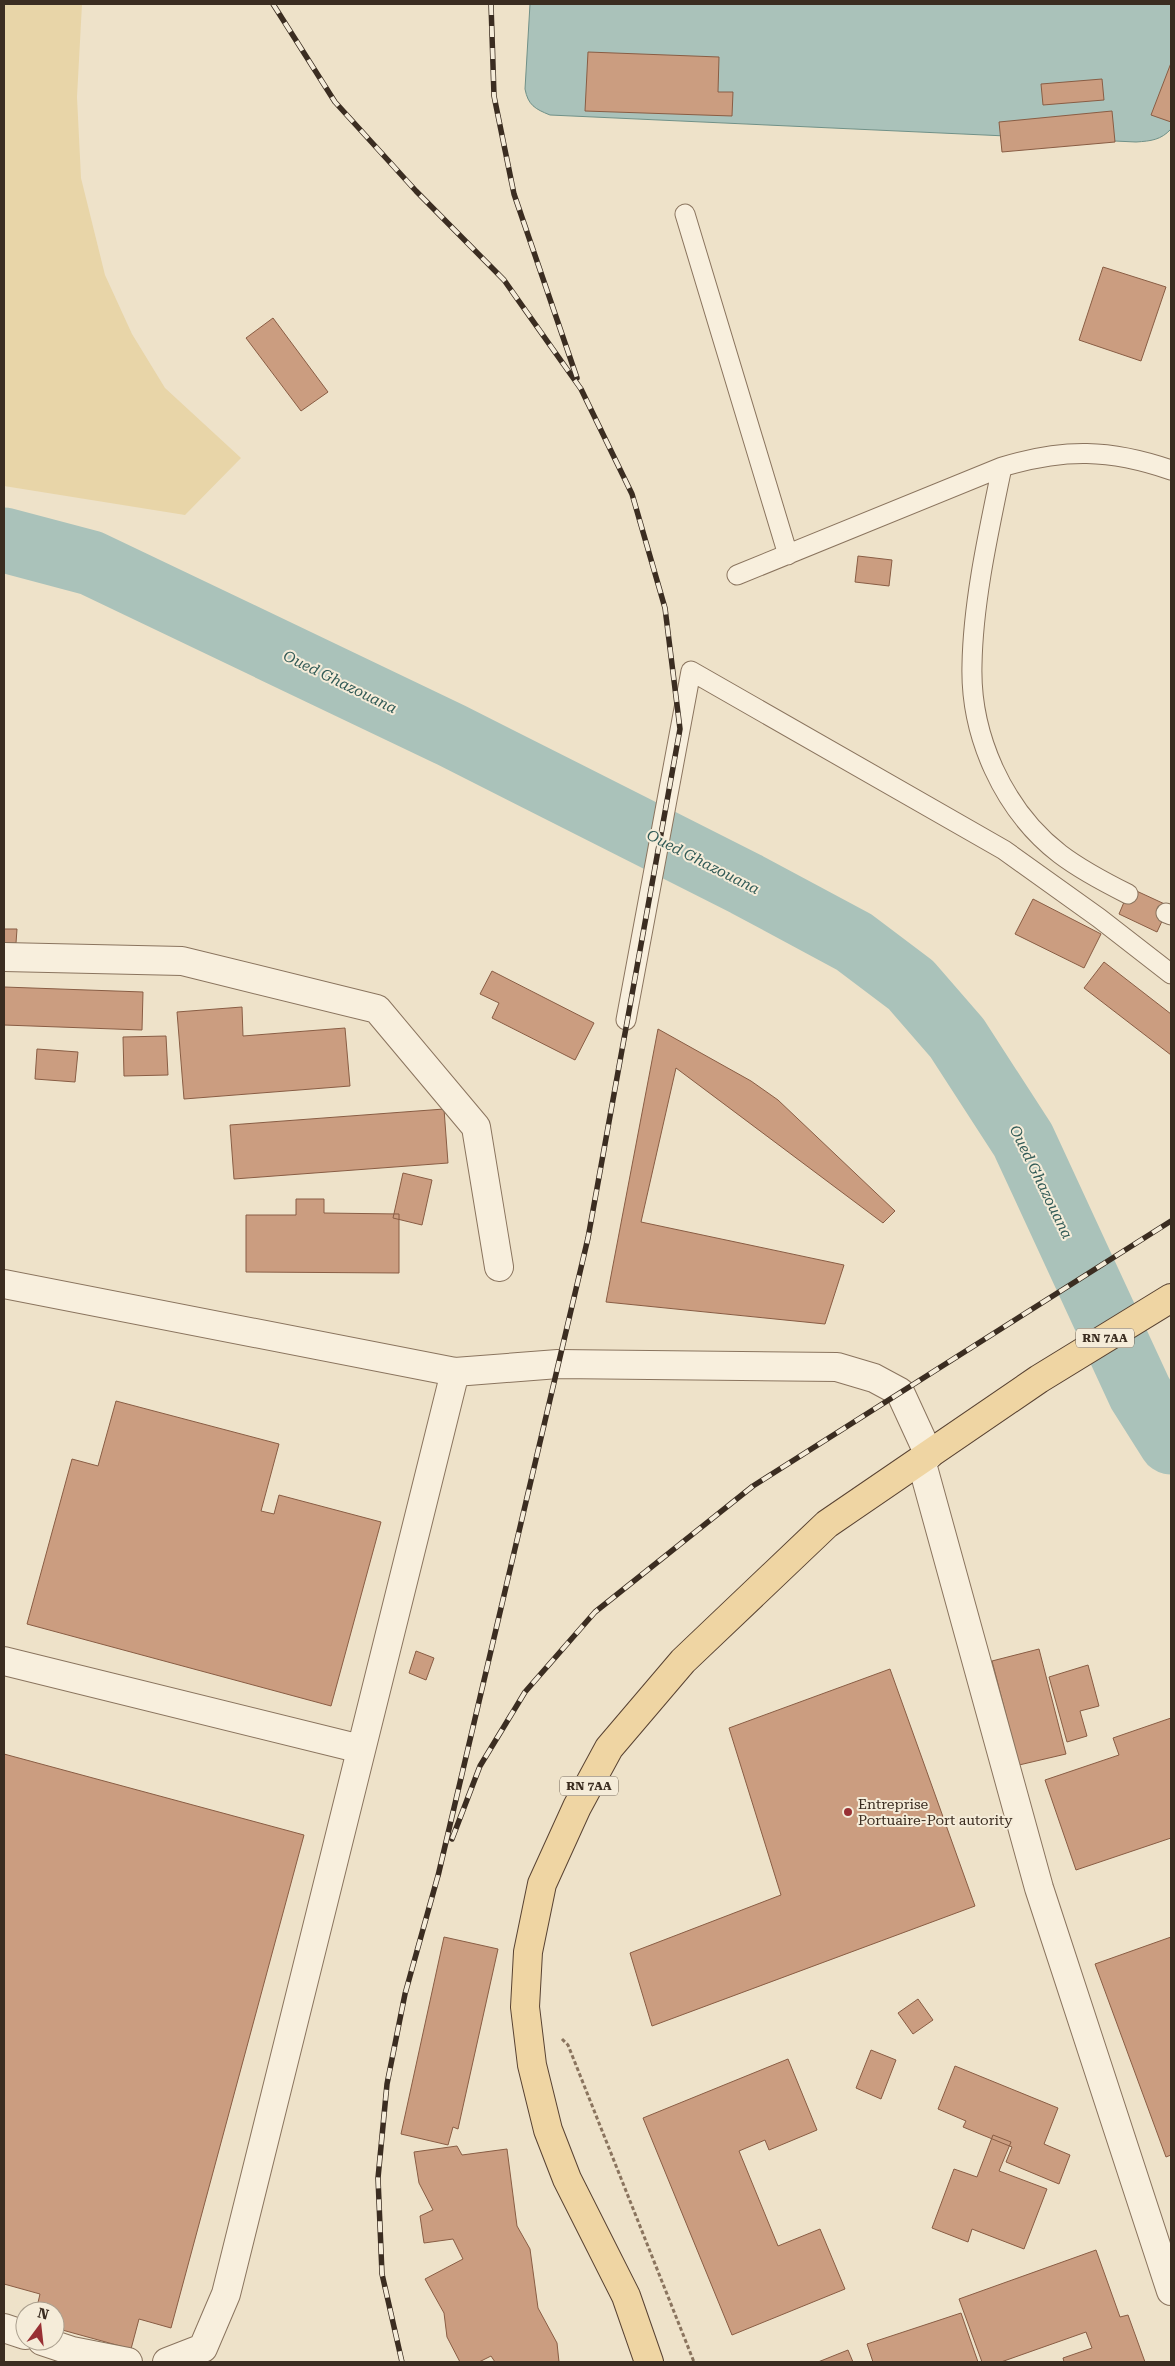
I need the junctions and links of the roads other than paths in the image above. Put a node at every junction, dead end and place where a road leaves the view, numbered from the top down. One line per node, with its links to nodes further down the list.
1 (685, 214): 4 (lane)
2 (1002, 467): 3 (lane); 4 (lane); 6 (lane)
3 (1171, 470)
4 (788, 554): 5 (lane)
5 (737, 575)
6 (1128, 894)
7 (4, 957): 10 (street)
8 (1171, 974): 9 (lane)
9 (626, 1020)
10 (499, 1267)
11 (4, 1284): 13 (street)
12 (1171, 1298): 14 (main road, RN 7AA)
13 (455, 1372): 14 (street); 16 (street)
14 (925, 1458): 17 (street); 21 (main road, RN 7AA)
15 (4, 1661): 16 (street)
16 (361, 1749): 20 (street)
17 (1171, 2291)
18 (65, 2349): 19 (street)
19 (128, 2362)
20 (168, 2362)
21 (649, 2362)

